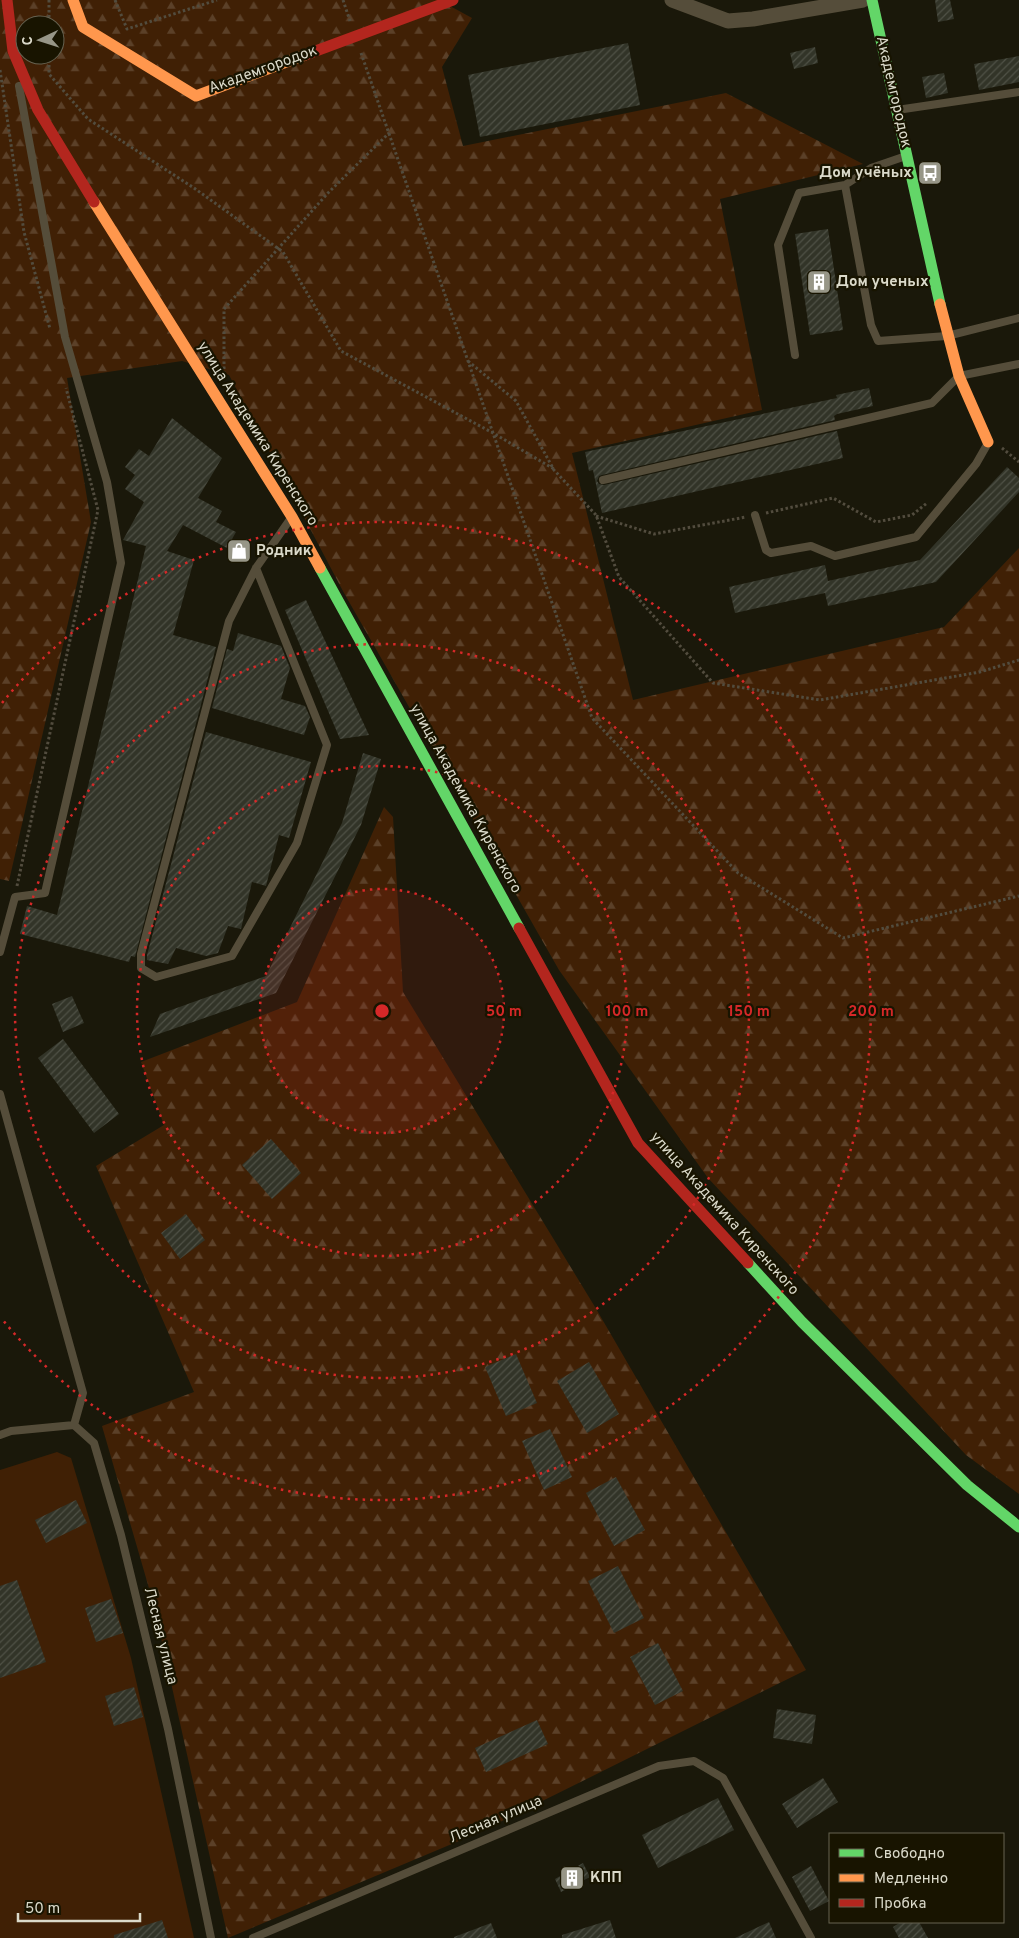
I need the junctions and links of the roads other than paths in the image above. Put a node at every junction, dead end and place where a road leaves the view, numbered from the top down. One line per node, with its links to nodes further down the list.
1 (7, 0): 8 (main road, улица Академика Киренского)
2 (73, 0): 3 (main road, Академгородок)
3 (454, 0)
4 (672, 0): 7 (street)
5 (864, 0): 7 (street)
6 (872, 0): 10 (main road, Академгородок)
7 (692, 3)
8 (13, 51): 21 (main road, улица Академика Киренского); 23 (lane)
9 (1019, 92): 10 (lane)
10 (897, 110): 11 (main road, Академгородок)
11 (908, 155): 12 (lane); 14 (main road, Академгородок)
12 (845, 185): 14 (lane); 15 (lane)
13 (1019, 318): 14 (lane)
14 (947, 336): 17 (main road, Академгородок)
15 (795, 355)
16 (1019, 364): 17 (lane)
17 (958, 376): 18 (main road, Академгородок); 19 (lane)
18 (988, 442): 20 (lane)
19 (603, 480)
20 (755, 515)
21 (292, 517): 22 (lane); 27 (main road, улица Академика Киренского)
22 (256, 568): 22 (lane)
23 (0, 952)
24 (0, 1094): 25 (lane)
25 (74, 1424): 26 (lane); 28 (lane, Лесная улица)
26 (0, 1435)
27 (1019, 1527)
28 (211, 1938)
29 (253, 1938): 30 (lane, Лесная улица)
30 (811, 1938)

